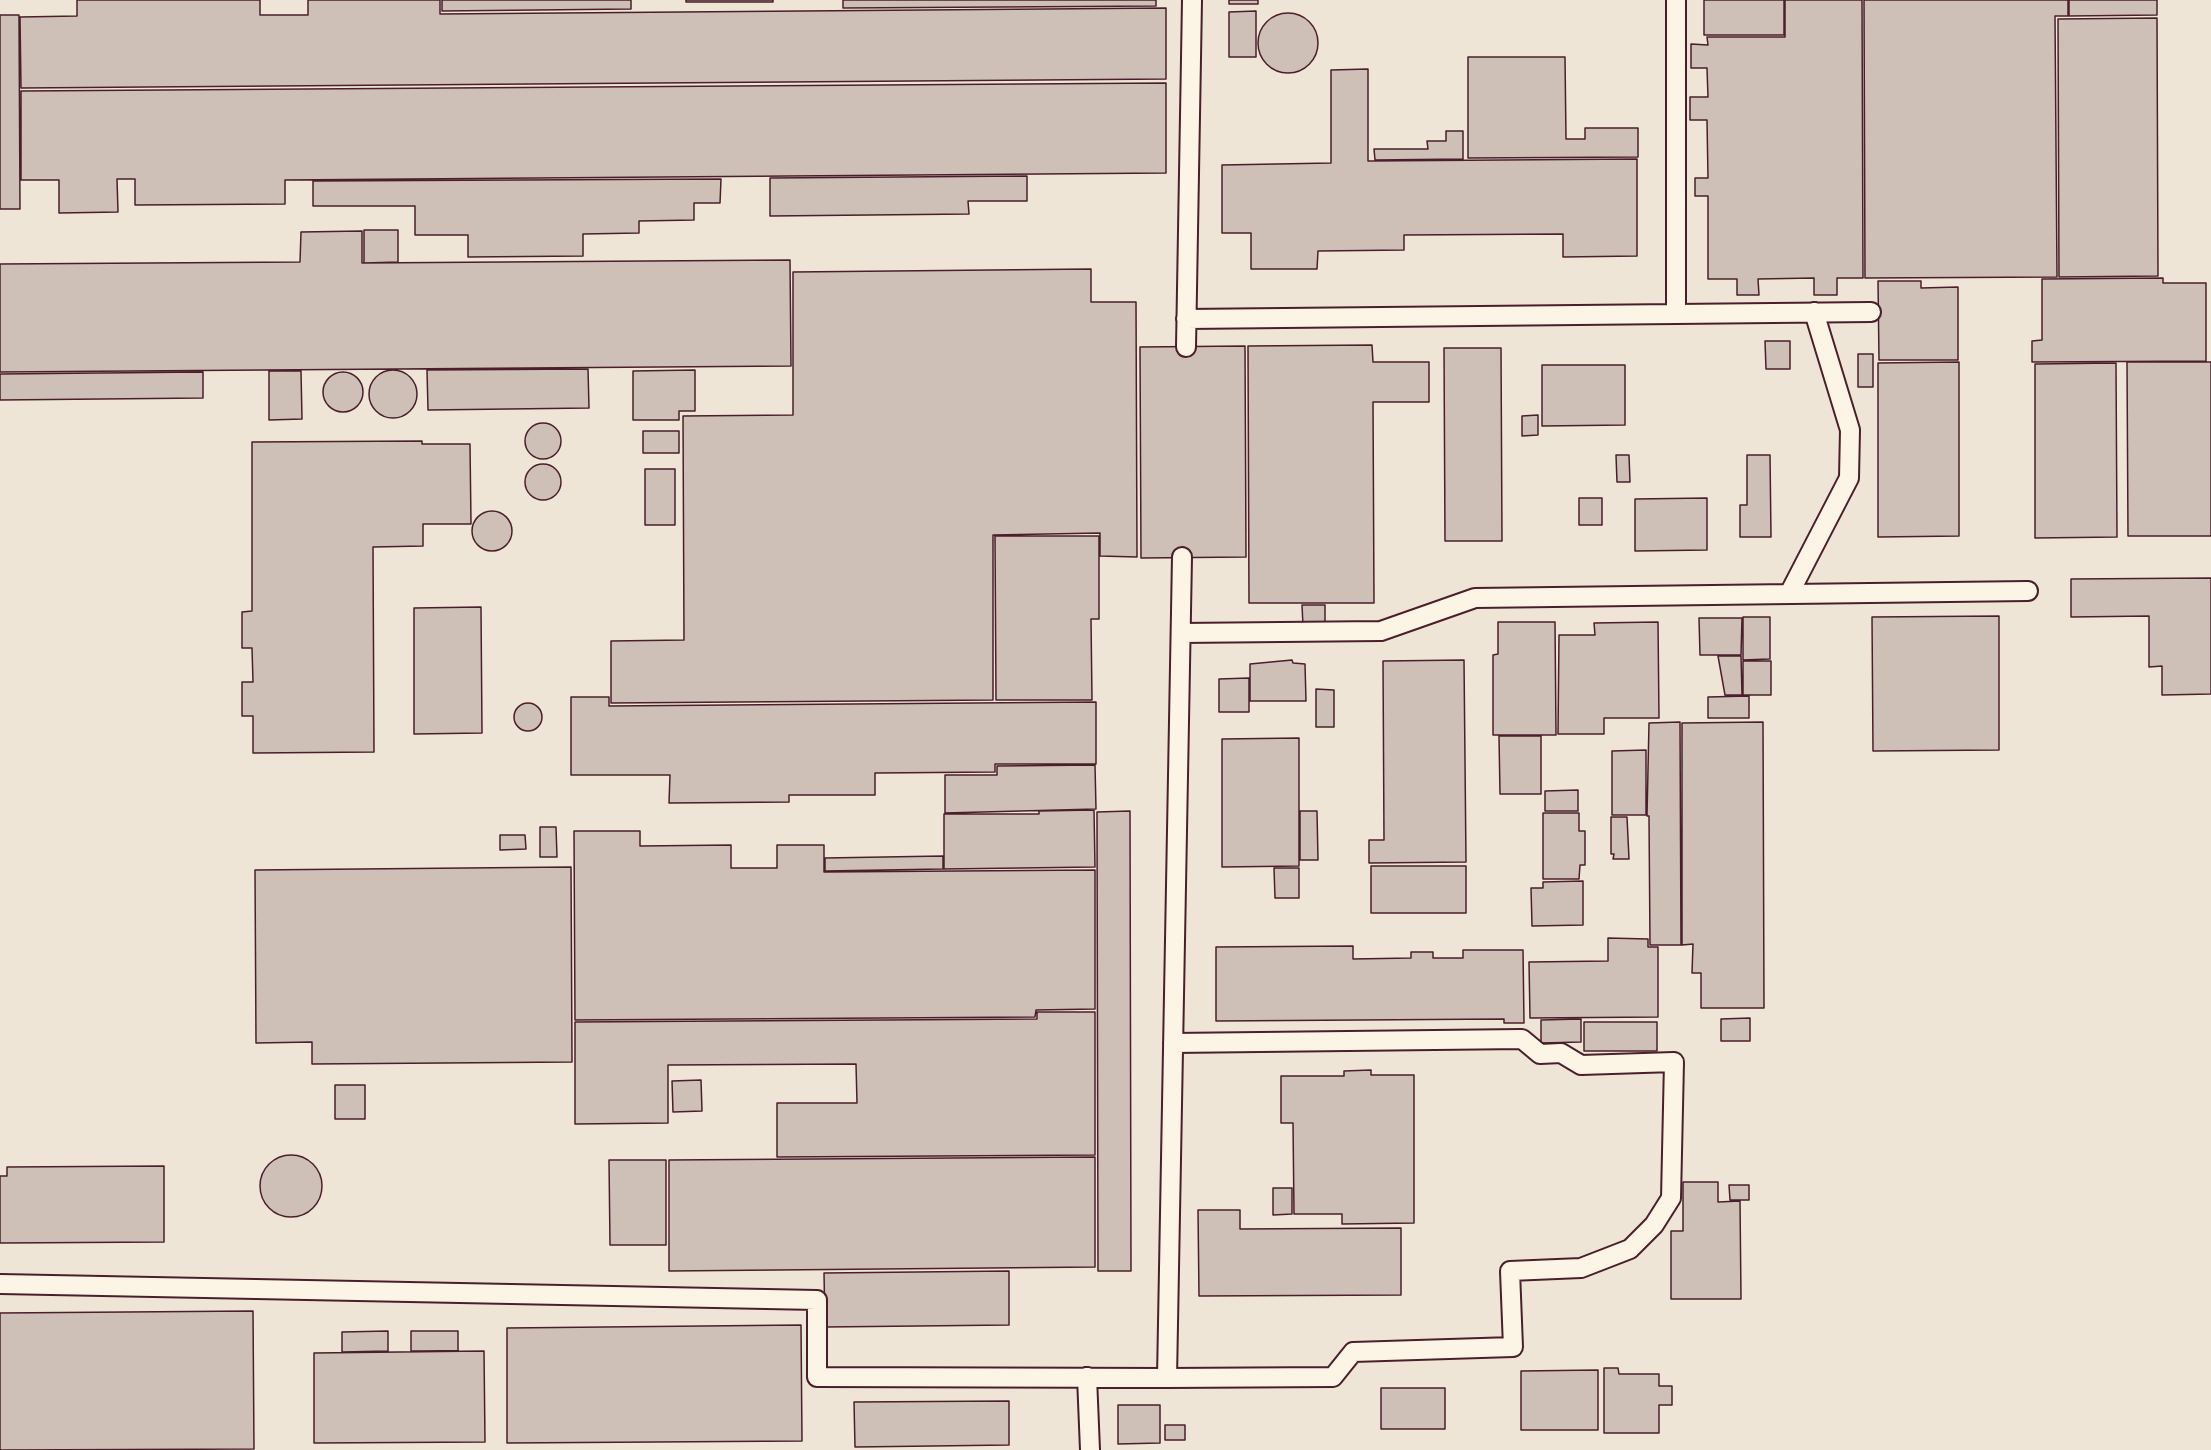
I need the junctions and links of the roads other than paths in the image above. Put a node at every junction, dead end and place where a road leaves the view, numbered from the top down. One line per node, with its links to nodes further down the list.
1 (1192, 0): 6 (lane)
2 (1676, 0): 5 (lane)
3 (1814, 312): 4 (lane); 5 (lane); 10 (lane)
4 (1871, 312)
5 (1676, 314): 6 (lane)
6 (1186, 319): 7 (lane)
7 (1186, 347)
8 (1182, 557): 11 (lane)
9 (2028, 591): 10 (lane)
10 (1789, 594): 11 (lane)
11 (1181, 633): 12 (lane)
12 (1173, 1043): 15 (lane); 15 (lane)
13 (0, 1284): 14 (lane)
14 (1087, 1377): 15 (lane); 16 (lane)
15 (1167, 1378)
16 (1090, 1450)

